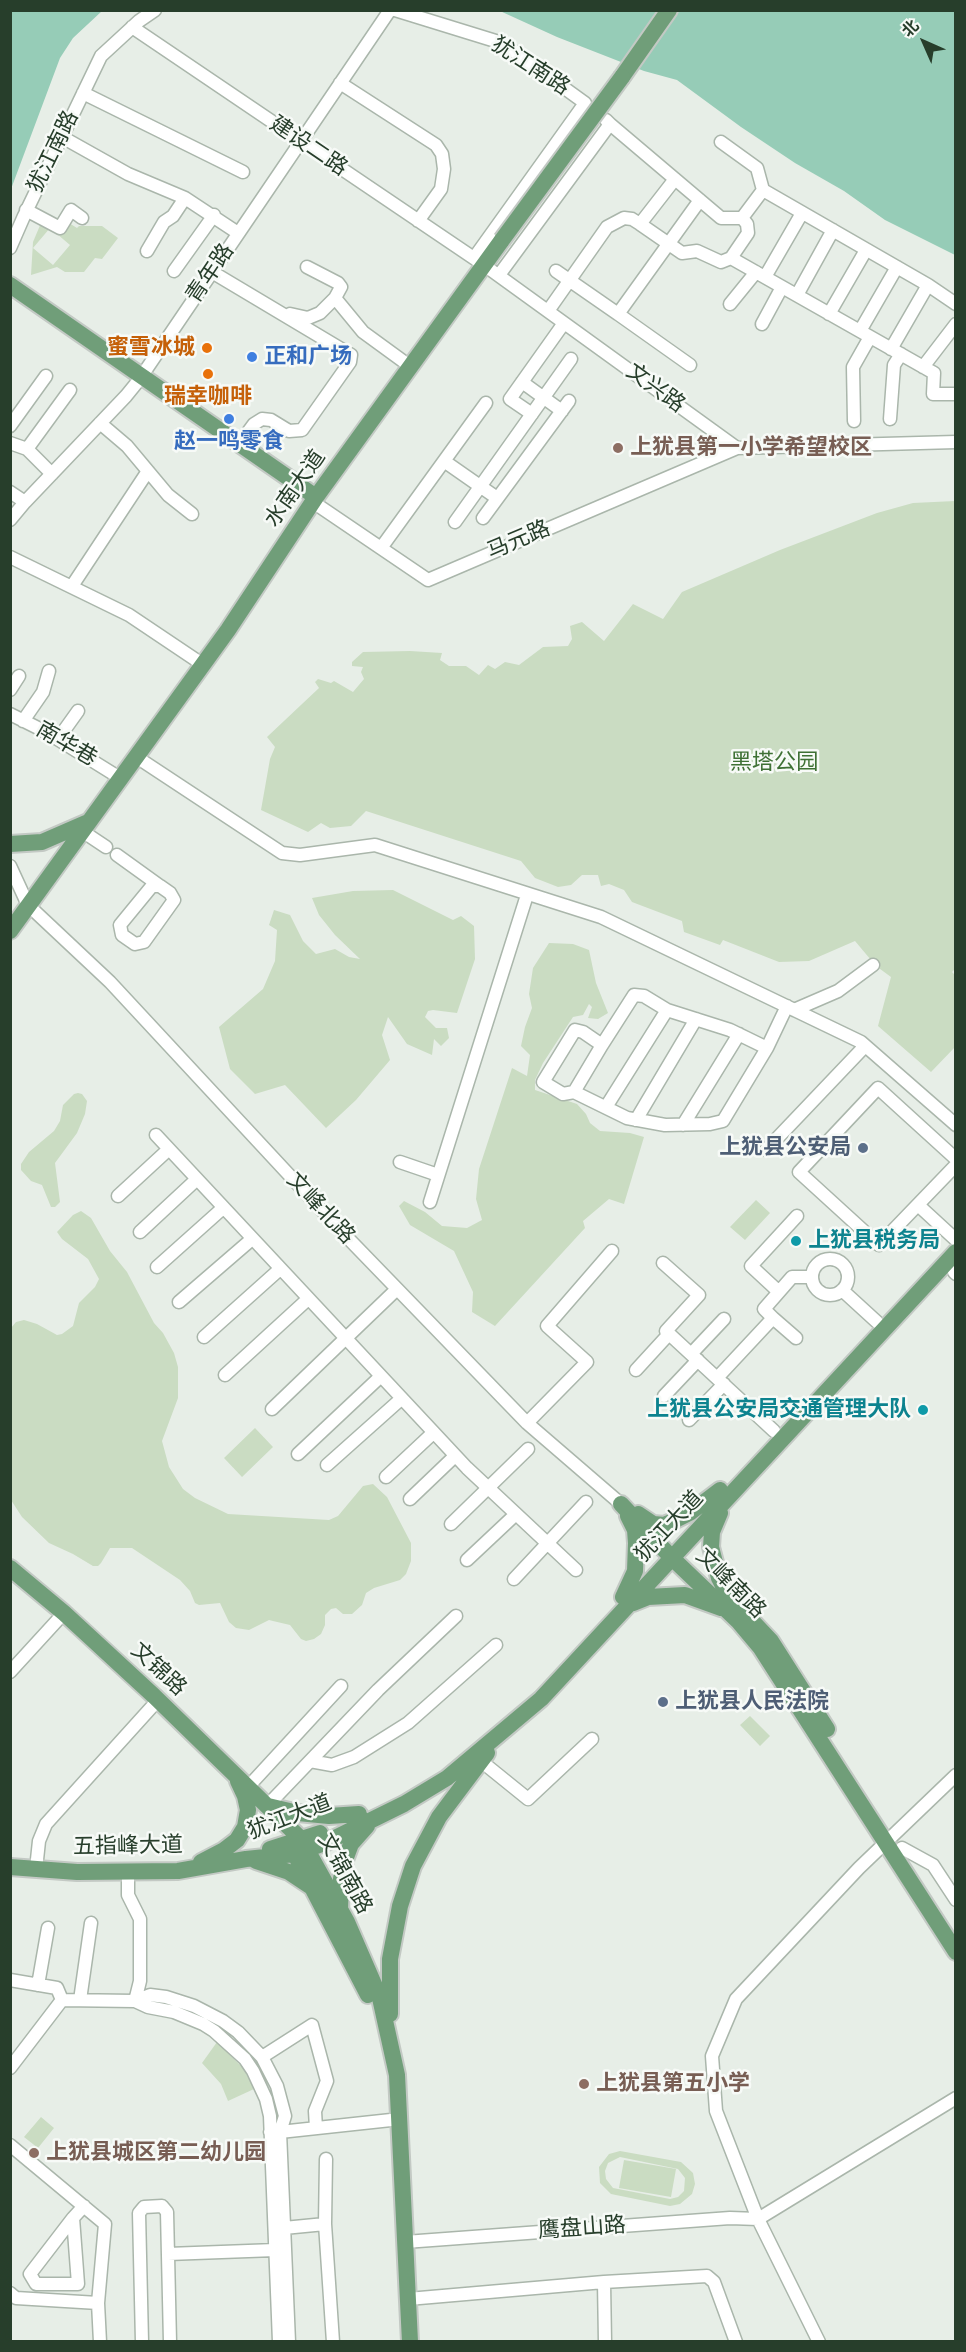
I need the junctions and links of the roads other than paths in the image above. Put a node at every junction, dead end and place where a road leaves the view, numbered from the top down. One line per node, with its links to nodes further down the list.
1 (155, 10): 5 (street, 犹江南路)
2 (390, 10): 6 (street, 青年路)
3 (396, 10): 30 (street, 犹江南路)
4 (669, 10): 30 (main road, 水南大道, bridge)
5 (132, 27): 7 (street, 犹江南路); 9 (street, 建设二路)
6 (340, 83): 9 (street, 青年路); 21 (street)
7 (83, 93): 8 (street, 犹江南路); 11 (street)
8 (62, 137): 14 (street); 16 (street, 犹江南路)
9 (300, 142): 21 (street, 建设二路); 24 (street, 青年路)
10 (721, 142): 13 (street)
11 (243, 172)
12 (675, 179): 15 (street); 22 (street); 36 (street)
13 (763, 190): 17 (street); 20 (street)
14 (185, 198): 18 (street); 28 (street)
15 (700, 200): 20 (street); 25 (street)
16 (26, 210): 19 (street); 26 (street, 犹江南路)
17 (802, 213): 23 (street); 37 (street)
18 (214, 215): 24 (street); 33 (street)
19 (82, 218)
20 (742, 218): 29 (street)
21 (418, 221): 30 (street, 建设二路)
22 (640, 224): 25 (street); 38 (street)
23 (833, 230): 27 (street); 43 (street)
24 (238, 233): 35 (street, 青年路)
25 (669, 244): 29 (street); 49 (street)
26 (10, 248)
27 (866, 249): 32 (street); 50 (street)
28 (147, 251)
29 (731, 258): 37 (street)
30 (479, 261): 36 (street, 文兴路); 58 (main road, 水南大道)
31 (307, 267): 44 (street)
32 (897, 267): 40 (street); 54 (street)
33 (174, 271)
34 (556, 271): 38 (street)
35 (212, 272): 45 (street); 61 (street, 青年路)
36 (499, 275): 48 (street, 文兴路)
37 (761, 275): 41 (street); 46 (street)
38 (569, 280): 48 (street); 49 (street)
39 (10, 285): 61 (main road)
40 (928, 285): 47 (street); 55 (street)
41 (782, 287): 43 (street); 52 (street)
42 (10, 294): 61 (main road)
43 (797, 295): 50 (street)
44 (335, 298): 45 (street); 58 (street)
45 (258, 300): 74 (street)
46 (730, 304)
47 (956, 304)
48 (548, 311): 51 (street, 文兴路)
49 (618, 314): 57 (street)
50 (829, 314): 54 (street)
51 (564, 322): 62 (street); 75 (street, 文兴路)
52 (762, 324)
53 (956, 324): 59 (street)
54 (865, 334): 55 (street); 69 (street)
55 (896, 352): 59 (street); 68 (street)
56 (571, 358): 65 (street)
57 (690, 365)
58 (411, 367): 83 (main road, 水南大道)
59 (923, 367): 64 (street)
60 (46, 376): 71 (street)
61 (141, 377): 70 (street, 青年路); 74 (main road); 83 (main road)
62 (522, 382): 65 (street); 67 (street)
63 (70, 390): 76 (street)
64 (956, 394)
65 (543, 397): 67 (street); 82 (street)
66 (486, 403): 77 (street)
67 (532, 414): 80 (street)
68 (890, 419)
69 (854, 421)
70 (100, 423): 78 (street); 79 (street, 青年路)
71 (10, 426)
72 (956, 442): 75 (street)
73 (10, 443): 76 (street)
74 (240, 443): 83 (main road)
75 (737, 448): 89 (street, 马元路)
76 (27, 449): 79 (street)
77 (444, 461): 80 (street); 89 (street)
78 (148, 471): 85 (street); 91 (street)
79 (52, 474): 84 (street, 青年路)
80 (480, 486): 82 (street); 88 (street)
81 (10, 492): 84 (street)
82 (497, 498): 86 (street)
83 (314, 501): 89 (street, 马元路); 92 (main road, 水南大道)
84 (25, 502): 87 (street, 青年路)
85 (192, 514)
86 (483, 518)
87 (10, 520)
88 (455, 522)
89 (381, 548)
90 (10, 557): 91 (street)
91 (72, 586): 92 (street)
92 (201, 664): 100 (main road, 水南大道)
93 (49, 671): 98 (street)
94 (19, 676): 95 (street)
95 (10, 690)
96 (78, 711): 99 (street)
97 (10, 714): 98 (street, 南华巷)
98 (23, 721): 99 (street, 南华巷)
99 (58, 740): 101 (street, 南华巷)
100 (135, 756): 101 (main road, 水南大道); 108 (street)
101 (120, 778): 102 (main road, 水南大道)
102 (85, 826): 103 (main road); 104 (street); 109 (main road, 水南大道)
103 (10, 844)
104 (106, 847)
105 (117, 855): 107 (street)
106 (10, 866): 109 (street)
107 (160, 886): 107 (street)
108 (527, 895): 112 (street); 130 (street)
109 (28, 905): 110 (main road, 水南大道); 146 (street, 文峰北路)
110 (10, 931)
111 (873, 965): 112 (street)
112 (790, 1008): 117 (street); 118 (street)
113 (667, 1010): 114 (street); 116 (street); 120 (street)
114 (696, 1019): 115 (street); 121 (street)
115 (739, 1034): 118 (street); 122 (street)
116 (602, 1045): 119 (street); 119 (street)
117 (865, 1046): 123 (street); 126 (street)
118 (767, 1048): 122 (street)
119 (574, 1092): 120 (street)
120 (606, 1107): 121 (street)
121 (636, 1120): 122 (street)
122 (683, 1125)
123 (956, 1125)
124 (156, 1135): 125 (street)
125 (169, 1149): 131 (street); 132 (street)
126 (766, 1150)
127 (956, 1159): 134 (street)
128 (400, 1162): 130 (street)
129 (956, 1165): 134 (street)
130 (438, 1175): 133 (street)
131 (197, 1179): 135 (street); 137 (street)
132 (118, 1196)
133 (430, 1202)
134 (918, 1205): 139 (street)
135 (223, 1208): 138 (street); 143 (street)
136 (797, 1216): 148 (street)
137 (140, 1232)
138 (252, 1239): 144 (street); 150 (street)
139 (955, 1239): 153 (main road, 犹江大道)
140 (612, 1251): 167 (street)
141 (956, 1252): 176 (main road, 犹江大道)
142 (663, 1263): 154 (street)
143 (157, 1267)
144 (280, 1269): 149 (street); 155 (street)
145 (811, 1277): 147 (street); 147 (street); 148 (street)
146 (397, 1289): 157 (street); 167 (street, 文峰北路)
147 (842, 1290): 153 (street)
148 (780, 1292): 151 (street)
149 (308, 1299): 157 (street); 160 (street)
150 (179, 1302)
151 (773, 1318): 156 (street); 162 (street)
152 (724, 1319): 158 (street)
153 (877, 1322): 168 (main road, 犹江大道)
154 (669, 1334): 158 (street); 159 (street)
155 (204, 1336)
156 (796, 1338)
157 (346, 1340): 161 (street); 165 (street)
158 (694, 1357): 162 (street); 163 (street)
159 (636, 1370)
160 (225, 1375)
161 (380, 1377): 164 (street); 171 (street)
162 (720, 1381): 166 (street); 168 (street)
163 (664, 1396)
164 (401, 1399): 169 (street); 173 (street)
165 (272, 1409)
166 (689, 1420)
167 (527, 1423): 179 (street, 文峰北路)
168 (774, 1431): 176 (main road, 犹江大道)
169 (433, 1433): 172 (street); 174 (street)
170 (528, 1449): 175 (street)
171 (298, 1454)
172 (455, 1456): 175 (street); 177 (street)
173 (327, 1466)
174 (386, 1477)
175 (489, 1488): 180 (street); 181 (street)
176 (723, 1495): 179 (main road); 183 (main road, 犹江大道); 189 (main road)
177 (410, 1499)
178 (586, 1503): 182 (street)
179 (624, 1506): 183 (main road, 文峰南路); 188 (main road)
180 (516, 1514): 182 (street); 184 (street)
181 (451, 1524)
182 (548, 1544): 186 (street); 187 (street)
183 (672, 1551): 188 (main road, 犹江大道); 189 (main road, 文峰南路)
184 (467, 1560)
185 (10, 1568): 190 (main road, 文锦路)
186 (576, 1570)
187 (514, 1579)
188 (626, 1600): 189 (main road); 196 (main road, 犹江大道); 204 (main road, 犹江大道)
189 (727, 1603): 205 (main road, 文峰南路)
190 (64, 1613): 193 (street); 195 (main road, 文锦路)
191 (456, 1616): 198 (street)
192 (496, 1645): 198 (street)
193 (10, 1672)
194 (341, 1686): 202 (street)
195 (158, 1700): 200 (main road, 文锦路); 209 (street)
196 (500, 1735): 199 (main road); 204 (main road, 犹江大道)
197 (592, 1739): 199 (street)
198 (310, 1761): 203 (street)
199 (481, 1761): 225 (main road)
200 (233, 1773): 202 (main road, 文锦路); 210 (main road)
201 (956, 1775): 205 (street)
202 (248, 1787): 203 (main road, 文锦路)
203 (269, 1808): 204 (main road); 206 (main road, 文锦南路)
204 (366, 1816): 206 (main road, 犹江大道); 214 (main road)
205 (894, 1843): 213 (street); 217 (main road, 文峰南路); 218 (main road, 文峰南路); 239 (street)
206 (298, 1846): 207 (main road, 犹江大道); 212 (main road, 文锦南路); 214 (main road, 文锦南路)
207 (246, 1859): 210 (main road, 五指峰大道); 212 (main road)
208 (10, 1867): 209 (main road, 五指峰大道)
209 (36, 1869): 211 (main road, 五指峰大道)
210 (184, 1870): 211 (main road, 五指峰大道)
211 (128, 1872): 223 (street)
212 (313, 1888): 232 (main road, 文锦南路)
213 (956, 1900)
214 (340, 1911): 225 (main road, 文锦南路)
215 (92, 1923): 222 (street)
216 (48, 1928): 220 (street)
217 (956, 1931)
218 (956, 1952)
219 (10, 1980): 220 (street)
220 (38, 1985): 221 (street)
221 (62, 2000): 222 (street); 228 (street)
222 (80, 2000): 223 (street)
223 (135, 2001): 224 (street)
224 (172, 2005): 226 (street); 227 (street)
225 (389, 2038): 242 (main road, 文锦南路)
226 (260, 2055): 227 (street); 229 (street); 233 (street)
227 (247, 2062): 230 (street)
228 (10, 2068)
229 (277, 2086): 230 (street); 234 (street)
230 (263, 2092): 234 (street)
231 (956, 2098): 239 (street)
232 (391, 2120): 233 (street); 256 (main road, 文锦南路)
233 (316, 2128): 234 (street)
234 (275, 2132): 241 (street); 243 (street)
235 (10, 2145): 237 (street)
236 (326, 2159): 240 (street)
237 (84, 2206): 238 (street); 248 (street)
238 (73, 2218): 238 (street)
239 (758, 2219): 242 (street, 鹰盘山路); 259 (street)
240 (325, 2224): 241 (street); 255 (street)
241 (284, 2228): 254 (street)
242 (405, 2242): 247 (main road, 文锦南路)
243 (275, 2250): 244 (street); 253 (street)
244 (168, 2254): 251 (street); 252 (street)
245 (604, 2282): 247 (street); 249 (street); 258 (street)
246 (12, 2298): 248 (street)
247 (408, 2299): 257 (main road, 文锦南路)
248 (98, 2303): 250 (street)
249 (736, 2341)
250 (100, 2342)
251 (142, 2342)
252 (170, 2342)
253 (279, 2342)
254 (289, 2342)
255 (333, 2342)
256 (398, 2342)
257 (410, 2342)
258 (605, 2342)
259 (819, 2342)

